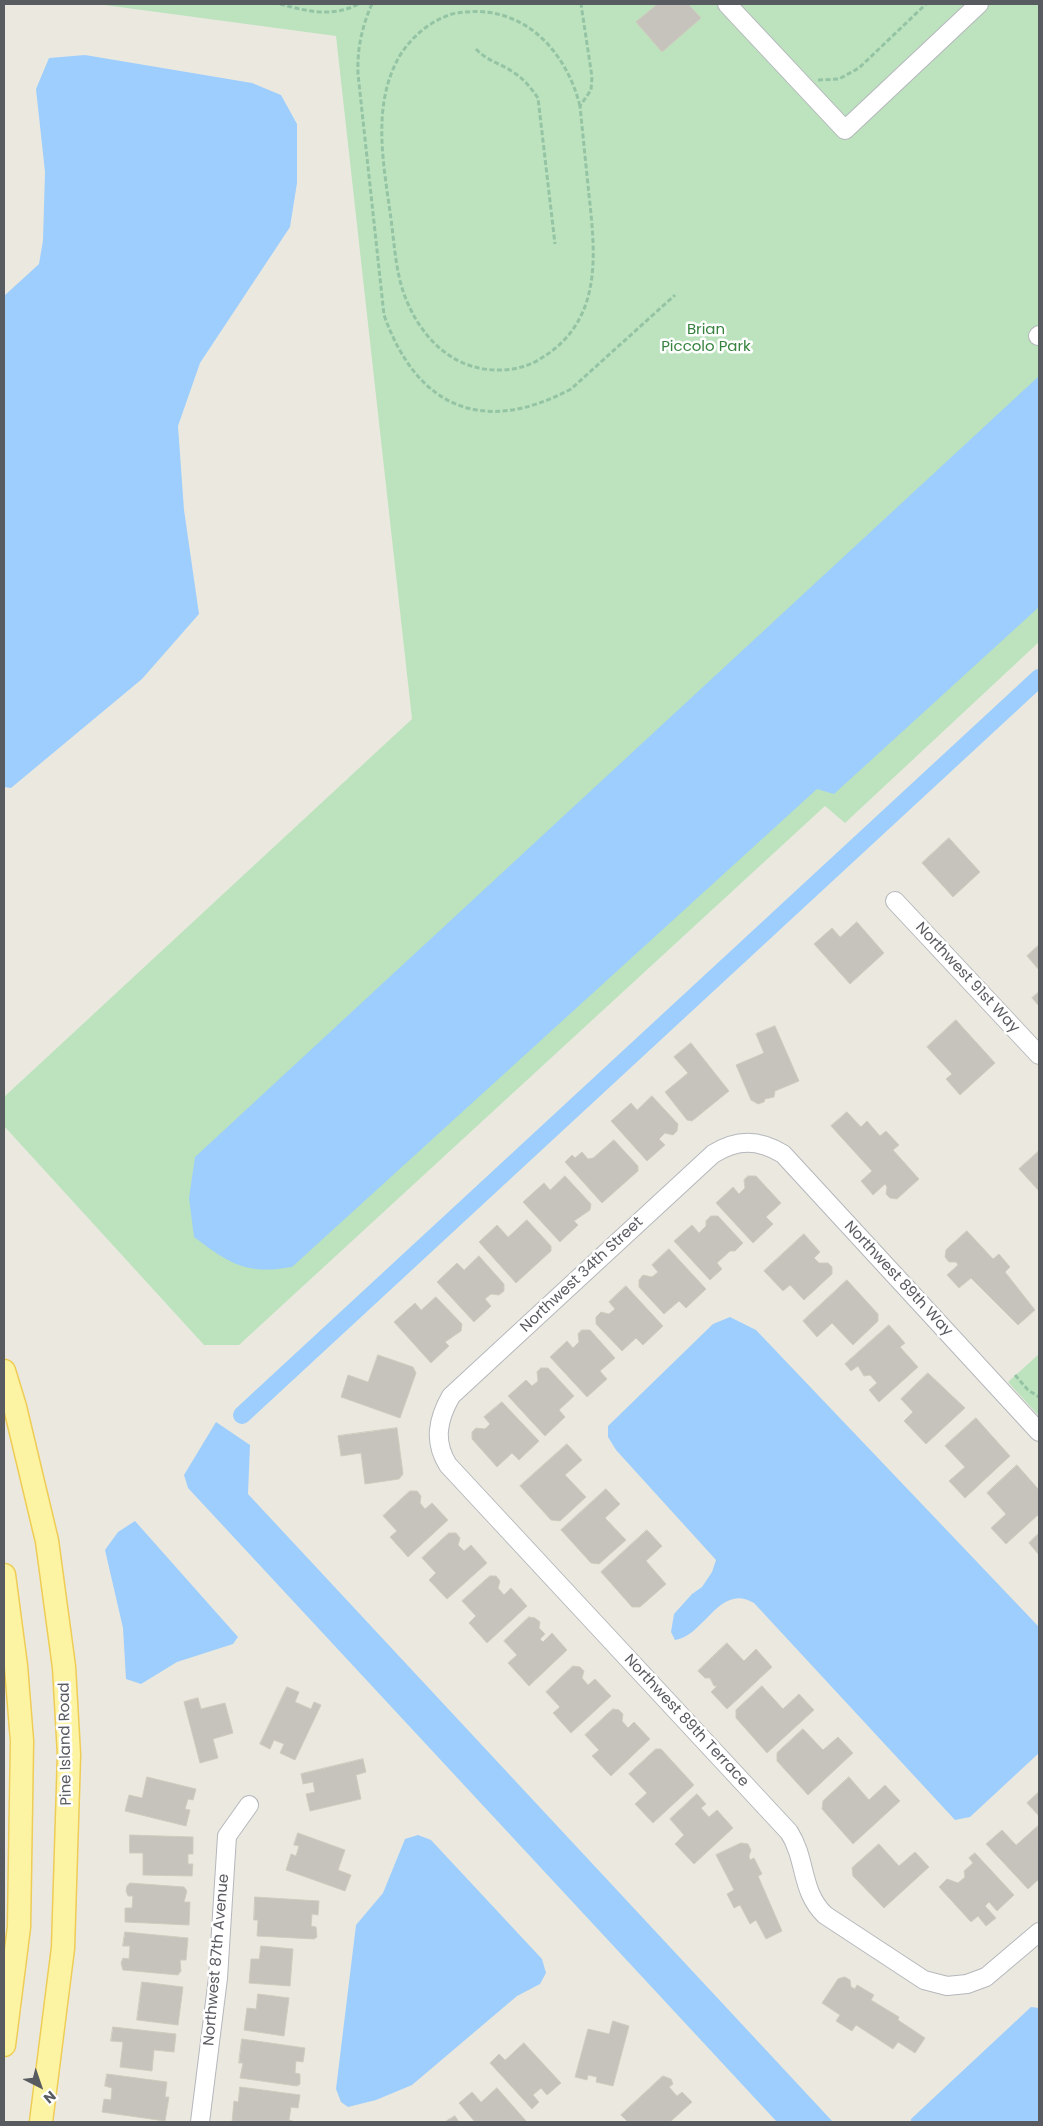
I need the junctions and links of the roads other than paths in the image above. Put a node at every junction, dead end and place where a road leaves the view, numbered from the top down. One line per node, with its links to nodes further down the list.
1 (727, 4): 2 (street)
2 (979, 4)
3 (895, 901): 4 (street, Northwest 91st Way)
4 (1039, 1055)
5 (748, 1141): 7 (street, Northwest 34th Street); 8 (street, Northwest 89th Way)
6 (4, 1371): 13 (main road, Pine Island Road)
7 (438, 1431): 11 (street, Northwest 89th Terrace)
8 (1039, 1432)
9 (4, 1575): 12 (main road)
10 (249, 1805): 14 (street, Northwest 87th Avenue)
11 (1039, 1932)
12 (4, 2045)
13 (41, 2122)
14 (200, 2122)

